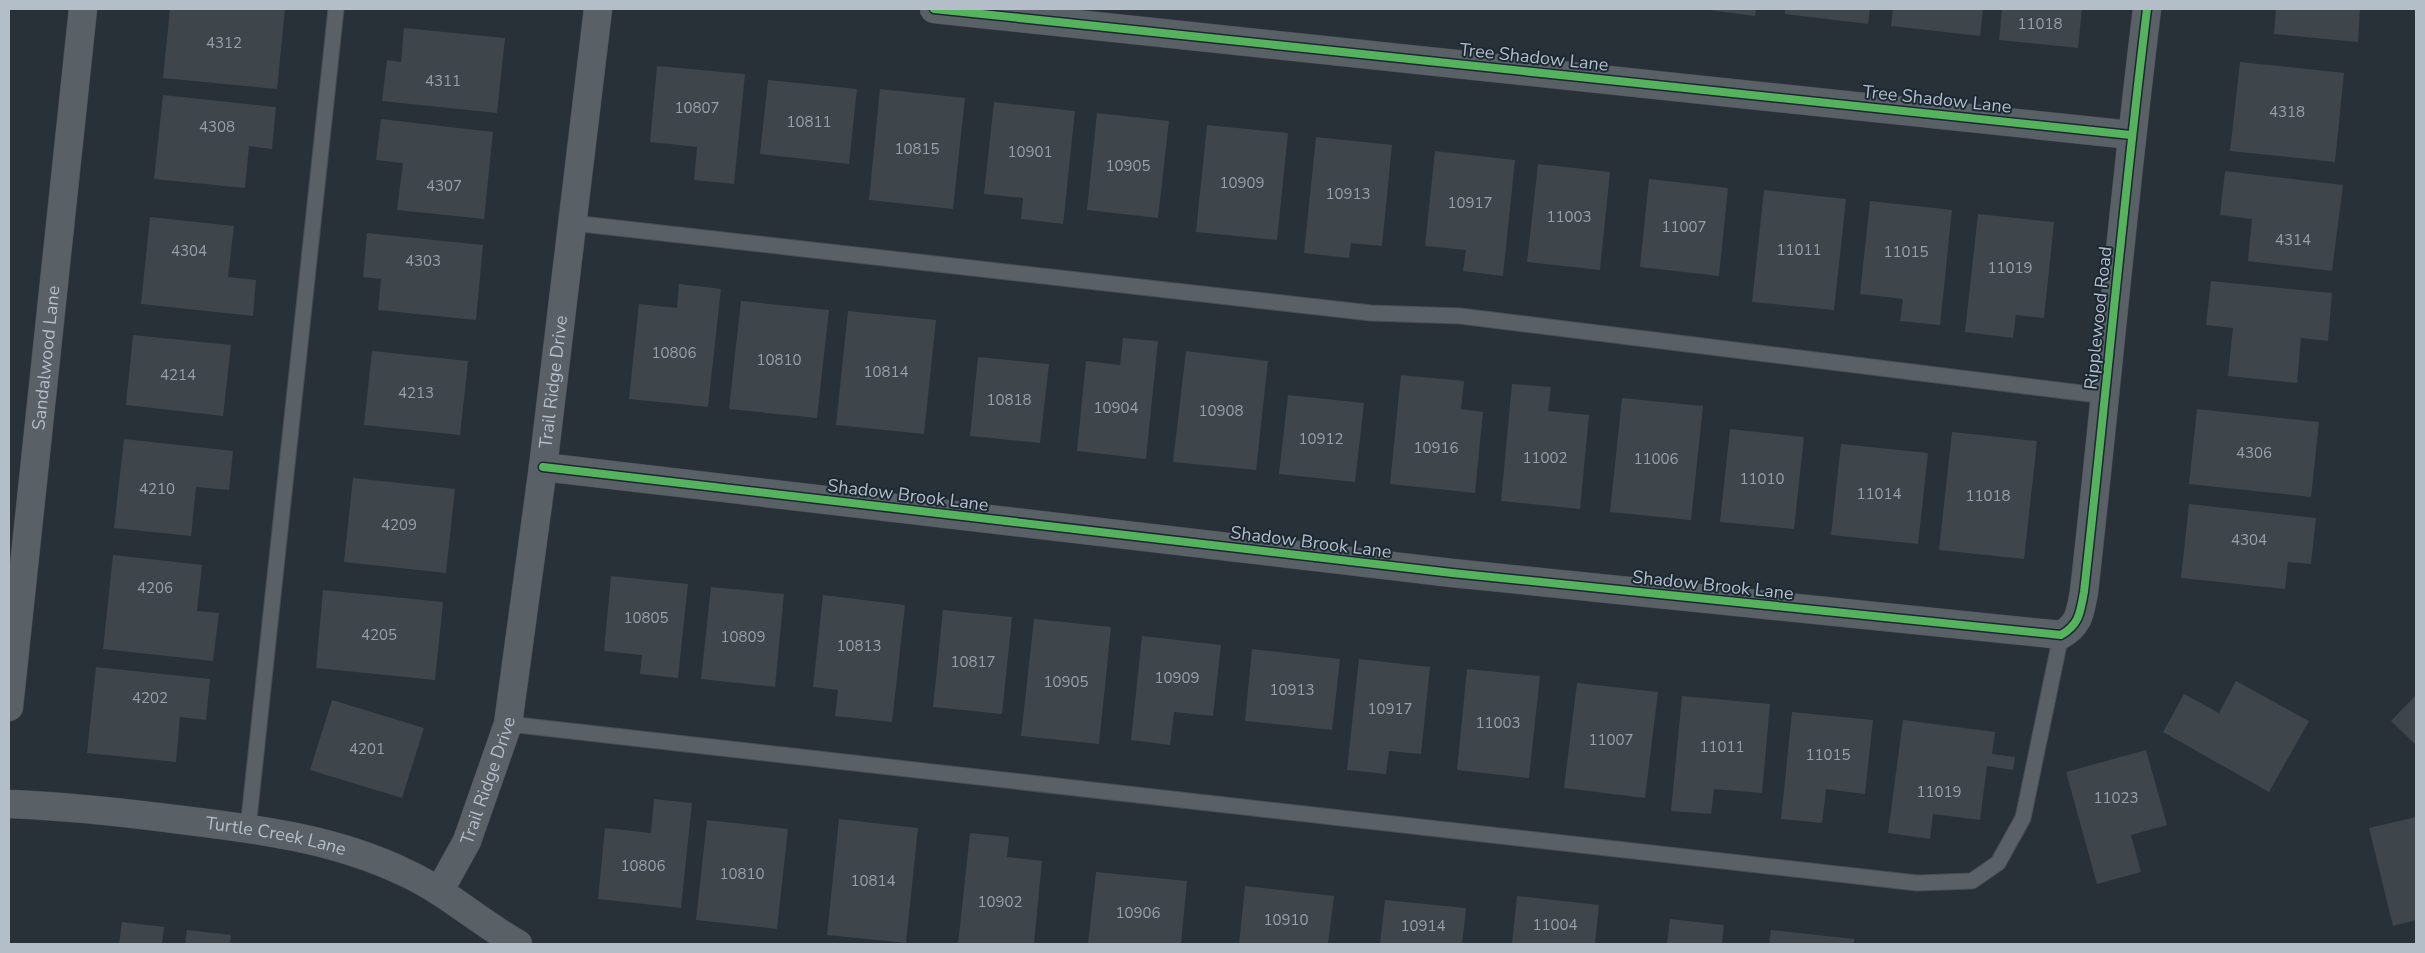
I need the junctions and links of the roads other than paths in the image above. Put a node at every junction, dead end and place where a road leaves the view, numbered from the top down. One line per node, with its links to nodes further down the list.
1 (83, 9): 11 (street, Sandalwood Lane)
2 (336, 9): 14 (lane)
3 (598, 9): 7 (street, Trail Ridge Drive)
4 (934, 9): 6 (street, Tree Shadow Lane)
5 (2147, 9): 6 (street, Ripplewood Road)
6 (2131, 135): 8 (street, Ripplewood Road)
7 (573, 223): 8 (lane); 9 (street, Trail Ridge Drive)
8 (2106, 396): 10 (street, Ripplewood Road)
9 (543, 467): 10 (street, Shadow Brook Lane); 12 (street, Trail Ridge Drive)
10 (2068, 632): 12 (lane)
11 (9, 707)
12 (508, 724): 15 (street, Trail Ridge Drive)
13 (9, 804): 14 (street, Turtle Creek Lane)
14 (248, 828): 15 (street, Turtle Creek Lane)
15 (440, 890): 16 (street, Turtle Creek Lane)
16 (518, 944)

